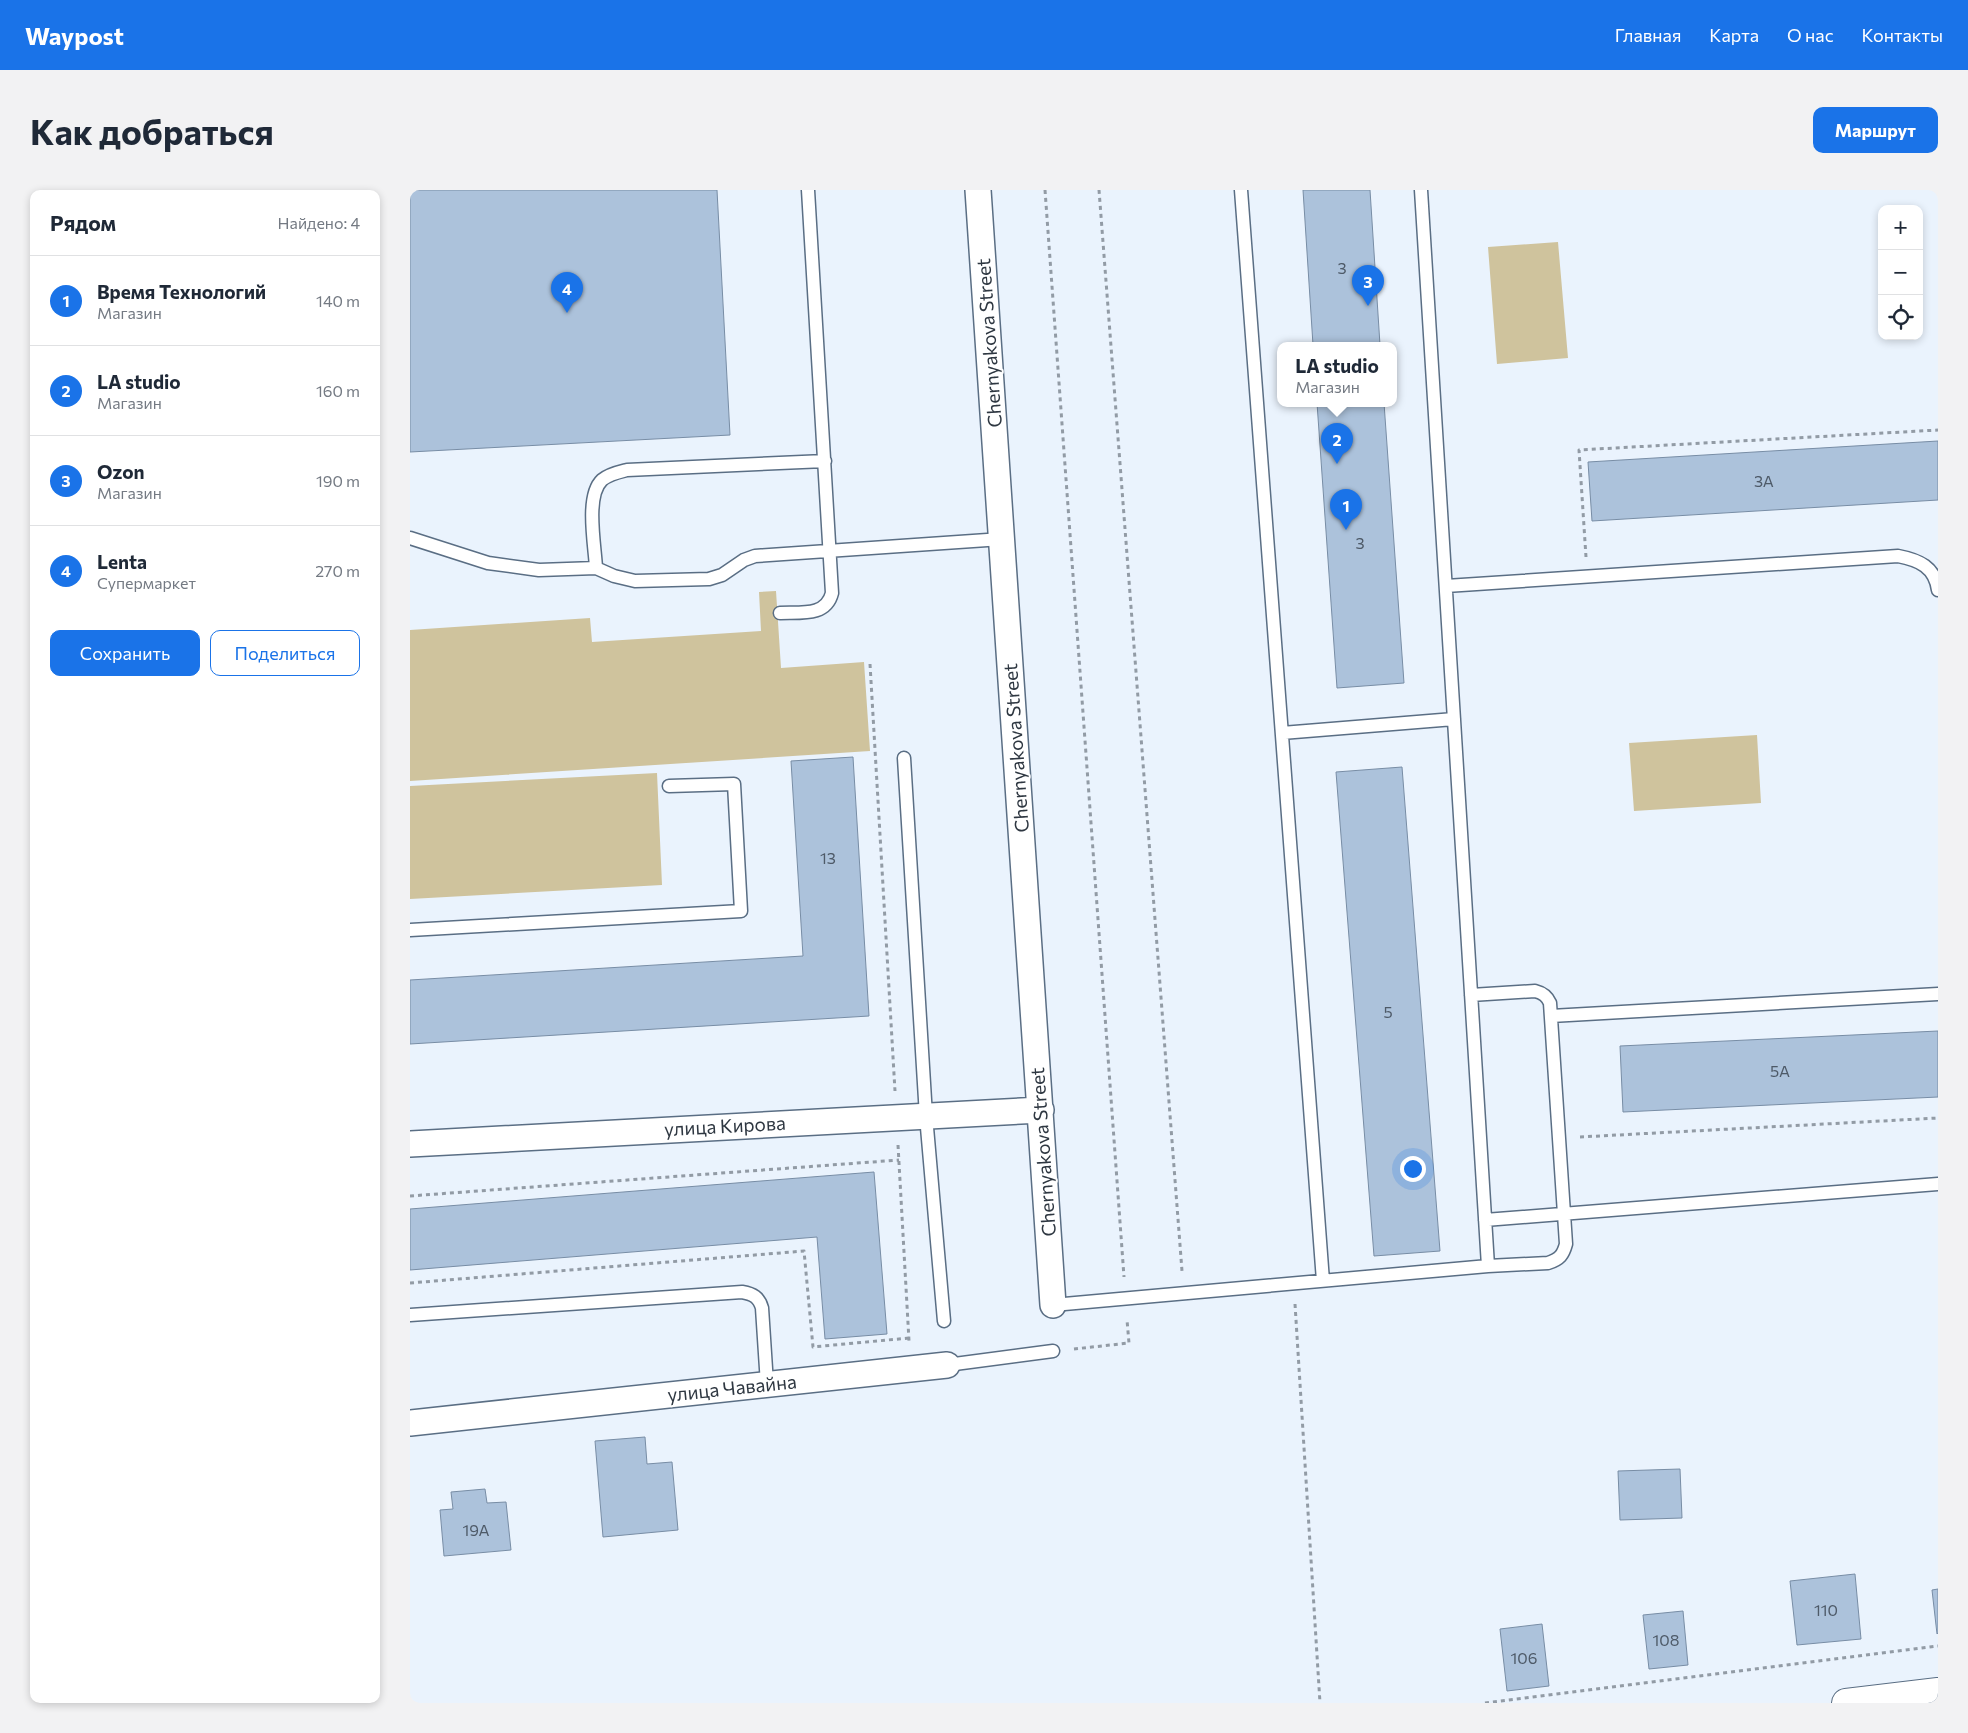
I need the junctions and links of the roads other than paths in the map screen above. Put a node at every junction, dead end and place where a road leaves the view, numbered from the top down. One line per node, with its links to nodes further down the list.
1 (808, 190): 5 (lane)
2 (978, 190): 7 (street, Chernyakova Street)
3 (1241, 190): 14 (lane)
4 (1421, 190): 10 (lane)
5 (825, 461): 8 (lane); 9 (lane)
6 (410, 538): 9 (lane)
7 (1002, 539): 8 (lane); 21 (street, Chernyakova Street)
8 (830, 552): 9 (lane); 12 (lane)
9 (596, 568)
10 (1446, 586): 11 (lane); 13 (lane)
11 (1938, 590)
12 (780, 613)
13 (1454, 719): 14 (lane); 19 (lane)
14 (1282, 733): 28 (lane)
15 (904, 758): 22 (lane)
16 (669, 786): 17 (lane)
17 (410, 930)
18 (1938, 994): 20 (lane)
19 (1471, 995): 20 (lane); 26 (lane)
20 (1551, 1016): 25 (lane)
21 (1041, 1110): 22 (street, улица Кирова); 29 (street, Chernyakova Street)
22 (926, 1116): 23 (street, улица Кирова); 31 (lane)
23 (410, 1144)
24 (1938, 1184): 25 (lane)
25 (1564, 1215): 26 (lane); 27 (lane)
26 (1485, 1220): 27 (lane)
27 (1488, 1266): 28 (lane)
28 (1323, 1281): 29 (lane)
29 (1054, 1305)
30 (410, 1315): 34 (lane)
31 (944, 1322)
32 (1053, 1351): 33 (lane, улица Чавайна)
33 (947, 1365): 34 (street, улица Чавайна)
34 (767, 1384): 35 (street, улица Чавайна)
35 (410, 1423)
36 (1938, 1692): 37 (street)
37 (1846, 1703)

